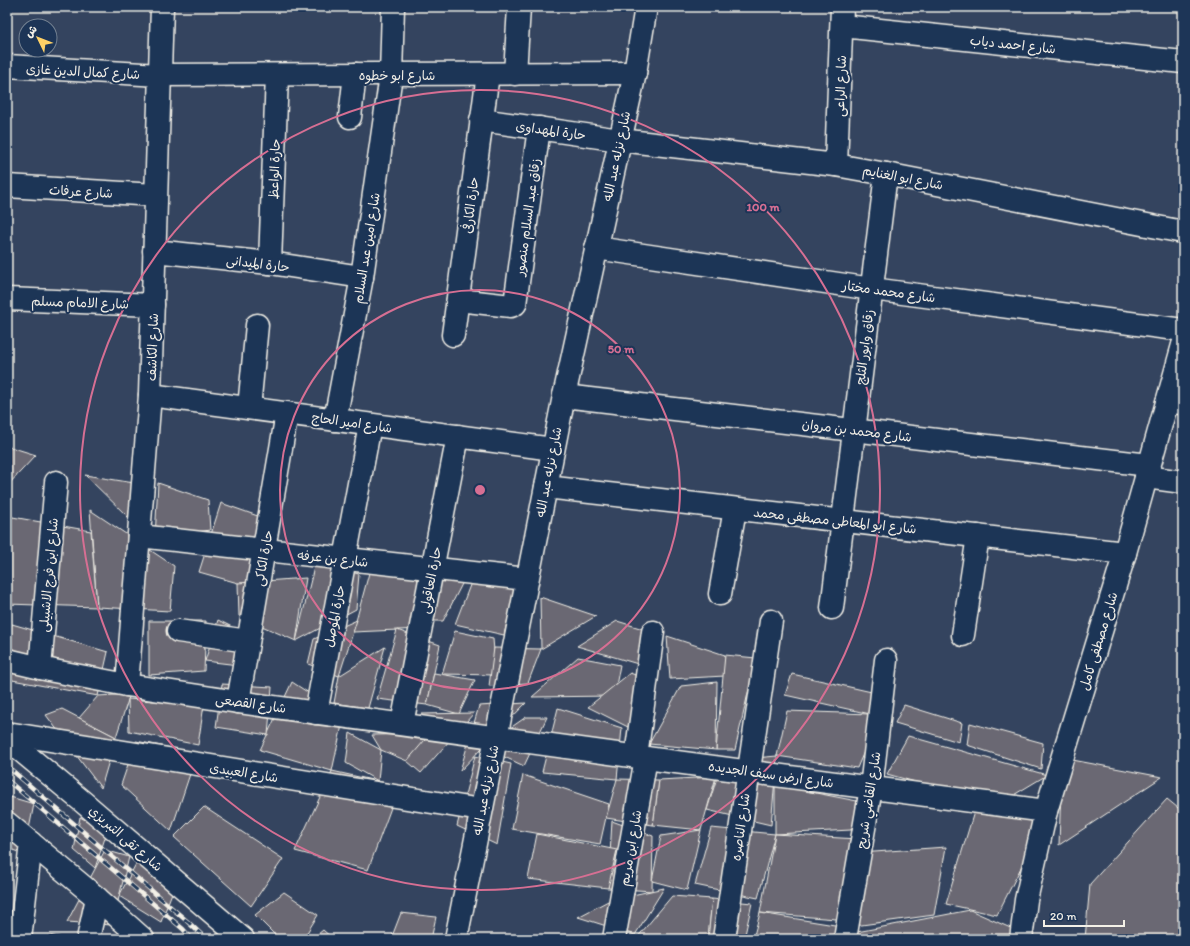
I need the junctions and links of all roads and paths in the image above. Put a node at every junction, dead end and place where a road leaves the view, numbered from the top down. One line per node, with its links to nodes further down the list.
1 (162, 7): 12 (street, شارع الكاشف)
2 (393, 7): 14 (street, شارع امين عبد السلام)
3 (519, 7): 11 (street)
4 (646, 7): 8 (street, شارع نزله عبد الله)
5 (842, 16): 6 (street, شارع احمد دياب); 19 (street, شارع الراعى)
6 (1183, 62)
7 (7, 66): 12 (street, شارع كمال الدين غازى)
8 (634, 73): 11 (street, شارع ابو خطوه); 18 (street, شارع نزله عبد الله)
9 (355, 74): 13 (street, شارع ابو خطوه); 14 (street, شارع ابو خطوه); 15 (street)
10 (488, 74): 11 (street, شارع ابو خطوه); 14 (street, شارع ابو خطوه); 16 (street, حارة الكارفى)
11 (515, 74)
12 (159, 75): 13 (street, شارع ابو خطوه); 22 (street, شارع الكاشف)
13 (277, 75): 26 (street, حارة الواعظ)
14 (391, 75): 27 (street, شارع امين عبد السلام)
15 (350, 116)
16 (481, 120): 17 (street, حارة المهداوى); 30 (street, حارة الكارفى)
17 (539, 128): 18 (street, حارة المهداوى); 30 (street, زقاق عبد السلام منصور)
18 (620, 140): 19 (street, شارع ابو الغنايم); 24 (street, شارع نزله عبد الله)
19 (836, 165): 20 (street, شارع ابو الغنايم)
20 (886, 174): 23 (street, شارع ابو الغنايم); 28 (street, زقاق وابور الثلج)
21 (7, 186): 22 (street, شارع عرفات)
22 (156, 195): 25 (street, شارع الكاشف)
23 (1183, 232)
24 (596, 248): 28 (street, شارع محمد مختار); 37 (street, شارع نزله عبد الله)
25 (154, 251): 26 (street, حارة الميدانى); 31 (street, شارع الكاشف)
26 (270, 263): 27 (street, حارة الميدانى)
27 (362, 277): 41 (street, شارع امين عبد السلام)
28 (872, 289): 33 (street, شارع محمد مختار); 43 (street, زقاق وابور الثلج)
29 (7, 299): 31 (street, شارع الامام مسلم)
30 (458, 300): 34 (street, حارة الكارفى)
31 (153, 305): 36 (street, شارع الكاشف)
32 (257, 325): 39 (street)
33 (1183, 330)
34 (453, 335)
35 (1183, 345): 38 (street, شارع مصطفى كامل)
36 (150, 395): 39 (street, شارع امير الحاج); 52 (street, شارع الكاشف)
37 (564, 396): 43 (street, شارع محمد بن مروان); 45 (street, شارع نزله عبد الله)
38 (1175, 403): 46 (street, شارع مصطفى كامل)
39 (249, 408): 40 (street, شارع امير الحاج)
40 (287, 413): 41 (street, شارع امير الحاج); 54 (street, حارة الكاكى)
41 (335, 420): 42 (street, شارع امير الحاج)
42 (370, 424): 44 (street, شارع امير الحاج); 56 (street, حارة الموصل)
43 (854, 430): 46 (street, شارع محمد بن مروان); 51 (street, زقاق وابور الثلج)
44 (458, 436): 45 (street, شارع امير الحاج); 57 (street, حارة العاقولى)
45 (553, 449): 49 (street, شارع نزله عبد الله)
46 (1148, 472): 48 (street, شارع محمد بن مروان); 55 (street, شارع مصطفى كامل)
47 (56, 482): 68 (street, شارع ابن فرج الاشبيلى)
48 (1183, 482)
49 (546, 488): 50 (street, شارع ابو المعاطى مصطفى محمد); 58 (street, شارع نزله عبد الله)
50 (735, 509): 51 (street, شارع ابو المعاطى مصطفى محمد); 59 (street)
51 (842, 521): 53 (street, شارع ابو المعاطى مصطفى محمد); 60 (street, زقاق وابور الثلج)
52 (139, 536): 54 (street, شارع بن عرفه); 69 (street, شارع الكاشف)
53 (978, 536): 55 (street, شارع ابو المعاطى مصطفى محمد); 64 (street)
54 (264, 550): 56 (street, شارع بن عرفه); 65 (street, حارة الكاكى)
55 (1125, 553): 80 (street, شارع مصطفى كامل)
56 (345, 559): 57 (street, شارع بن عرفه); 71 (street, حارة الموصل)
57 (432, 569): 58 (street, شارع بن عرفه); 72 (street, حارة العاقولى)
58 (527, 579): 74 (street, شارع نزله عبد الله)
59 (720, 594)
60 (832, 608)
61 (771, 621): 77 (street, شارع الناصره)
62 (178, 631): 65 (street)
63 (653, 632): 76 (street, شارع ابن مريم)
64 (963, 636)
65 (248, 641): 70 (street, حارة الكاكى)
66 (7, 660): 68 (street, شارع القصعى)
67 (886, 660): 78 (street, شارع القاضي شريح)
68 (40, 668): 69 (street, شارع القصعى)
69 (127, 685): 70 (street, شارع القصعى)
70 (238, 702): 71 (street, شارع القصعى)
71 (316, 713): 72 (street, شارع القصعى)
72 (402, 724): 74 (street, شارع القصعى)
73 (7, 734): 79 (street, شارع العبيدى)
74 (496, 736): 76 (street, شارع ارض سيف الجديده); 79 (street, شارع نزله عبد الله)
75 (7, 739): 88 (street, شارع تقى التبريزي)
76 (641, 757): 77 (street, شارع ارض سيف الجديده); 89 (street, شارع ابن مريم)
77 (748, 771): 78 (street, شارع ارض سيف الجديده); 90 (street, شارع الناصره)
78 (872, 788): 80 (street, شارع ارض سيف الجديده); 91 (street, شارع القاضي شريح)
79 (481, 810): 85 (street, شارع نزله عبد الله)
80 (1046, 811): 92 (street, شارع مصطفى كامل)
81 (7, 823): 82 (street)
82 (31, 843): 83 (street); 84 (street)
83 (97, 898): 86 (street); 87 (street)
84 (16, 927)
85 (461, 938)
86 (88, 939)
87 (143, 939)
88 (243, 939)
89 (614, 939)
90 (724, 939)
91 (845, 939)
92 (1021, 939)

